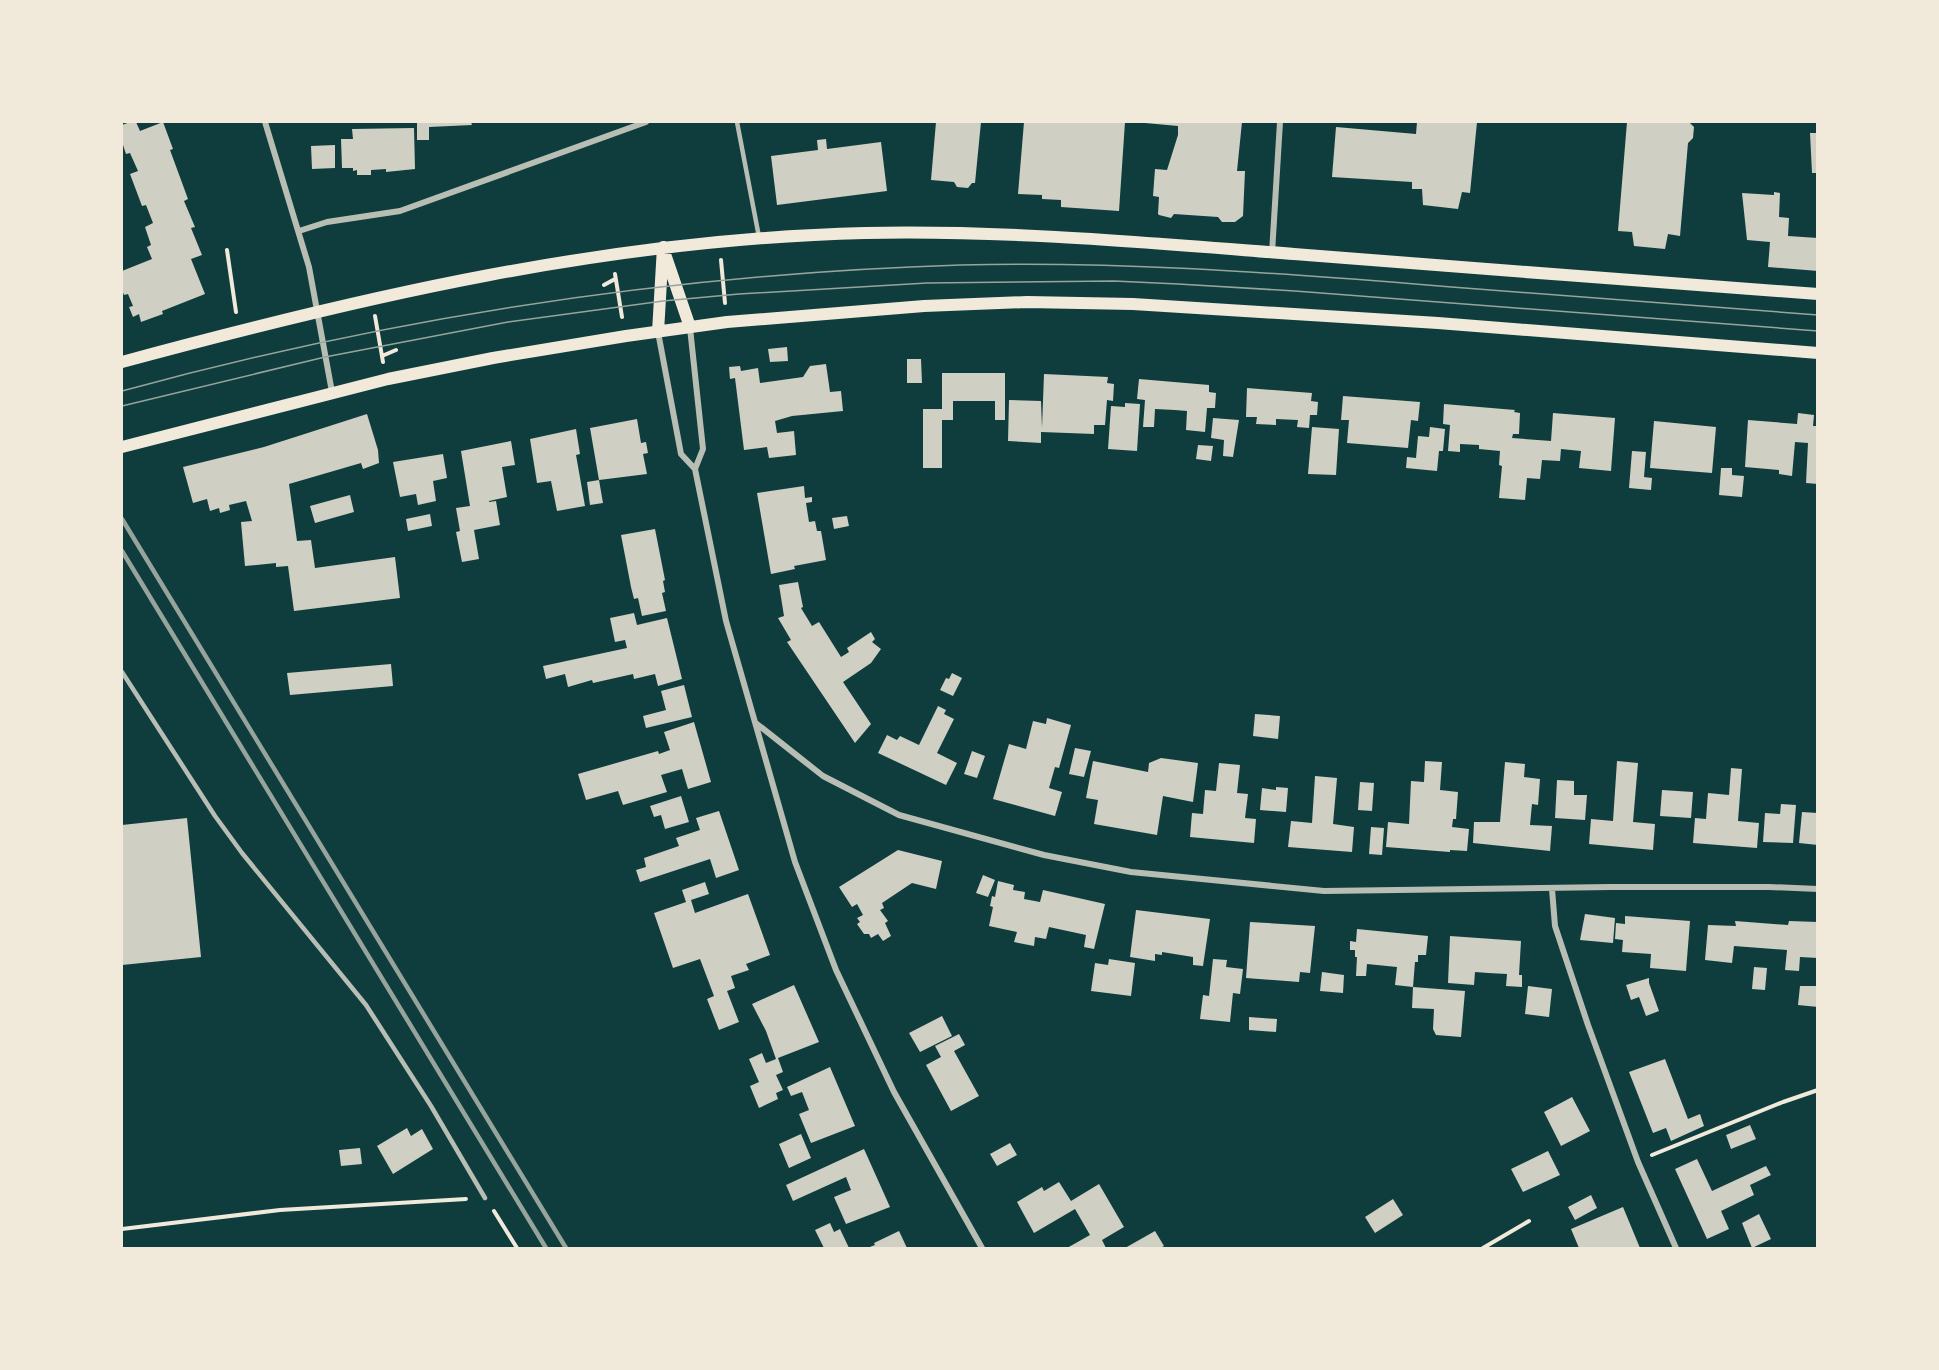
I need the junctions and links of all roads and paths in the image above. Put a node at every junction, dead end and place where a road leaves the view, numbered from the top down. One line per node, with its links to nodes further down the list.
1 (265, 122): 5 (street)
2 (646, 122): 5 (street)
3 (737, 122): 6 (lane)
4 (1280, 122): 11 (street)
5 (299, 231): 16 (street)
6 (760, 239): 7 (main road); 11 (main road)
7 (720, 242): 8 (main road); 20 (path)
8 (663, 248): 10 (main road); 22 (main road); 24 (main road)
9 (227, 250): 23 (path)
10 (614, 253): 12 (path); 15 (main road)
11 (1272, 253): 14 (main road)
12 (615, 279): 13 (path); 18 (path)
13 (604, 285)
14 (1818, 294)
15 (371, 298): 16 (main road); 19 (path)
16 (316, 312): 23 (main road); 31 (street)
17 (614, 314): 18 (path)
18 (622, 315): 25 (path)
19 (375, 321): 21 (path); 28 (path)
20 (727, 322): 22 (main road); 27 (main road)
21 (382, 323)
22 (690, 327): 24 (main road); 33 (street)
23 (240, 330): 29 (main road)
24 (658, 332): 25 (main road); 33 (street)
25 (626, 336): 30 (main road)
26 (396, 350): 28 (path)
27 (1818, 353)
28 (382, 356): 30 (path)
29 (122, 362)
30 (388, 379): 31 (main road)
31 (332, 392): 32 (main road)
32 (122, 447)
33 (695, 469): 35 (street)
34 (122, 672): 40 (lane)
35 (757, 724): 36 (street); 44 (street)
36 (1552, 889): 37 (street); 39 (street)
37 (1818, 889)
38 (1818, 1090): 39 (path)
39 (1638, 1162): 46 (street)
40 (485, 1198): 42 (path); 43 (path)
41 (1529, 1221): 45 (path)
42 (122, 1229)
43 (517, 1248)
44 (982, 1248)
45 (1483, 1248)
46 (1676, 1248)

